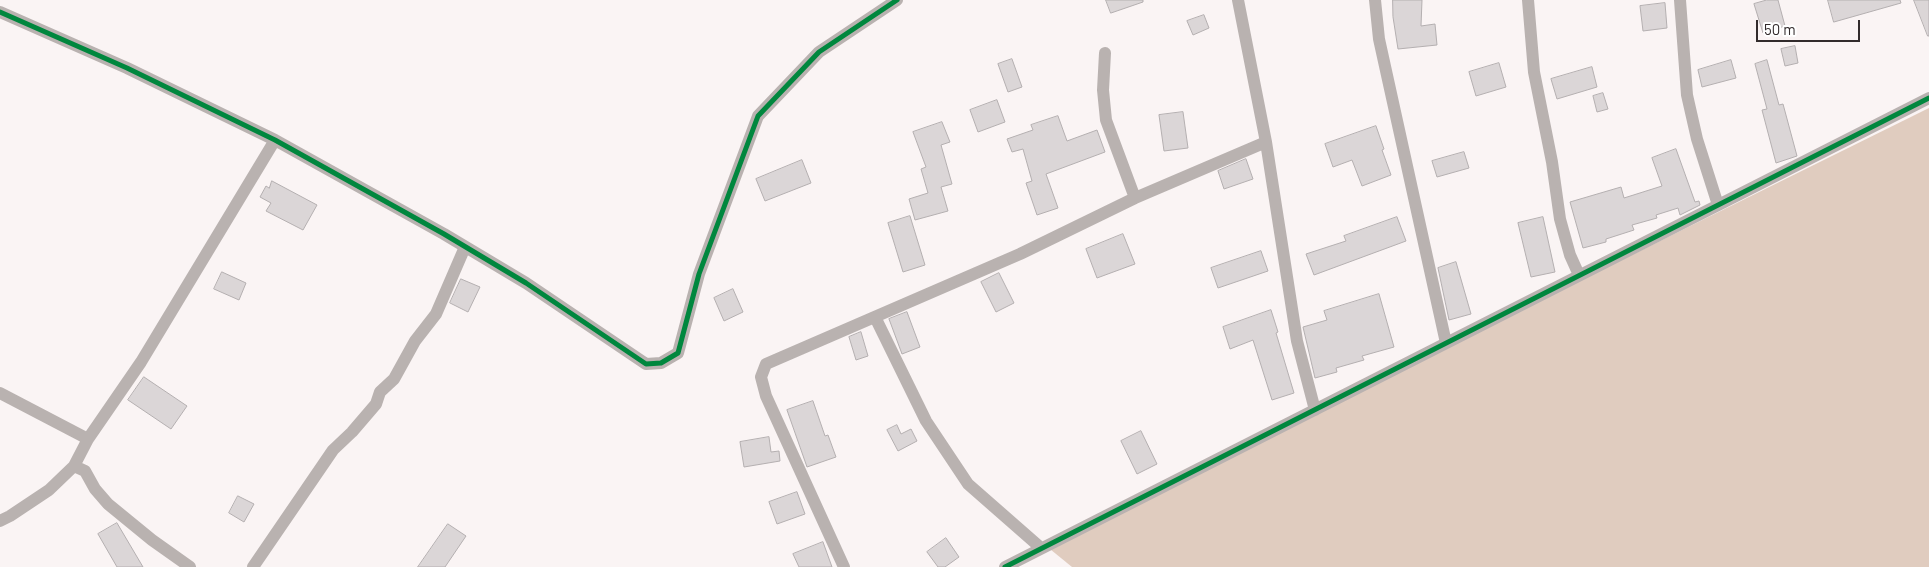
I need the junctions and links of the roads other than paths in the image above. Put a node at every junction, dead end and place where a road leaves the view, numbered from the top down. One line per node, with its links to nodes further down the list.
1 (897, 0): 13 (street)
2 (1238, 0): 10 (street)
3 (1375, 0): 16 (street)
4 (1528, 0): 14 (street)
5 (1680, 0): 12 (street)
6 (0, 12): 9 (street)
7 (1105, 53): 11 (street)
8 (1929, 98): 12 (street)
9 (275, 140): 13 (street); 19 (street)
10 (1266, 142): 11 (street); 18 (street)
11 (1134, 198): 15 (street)
12 (1718, 205): 14 (street)
13 (465, 247): 24 (street)
14 (1579, 275): 16 (street)
15 (875, 317): 22 (street); 25 (street)
16 (1446, 343): 18 (street)
17 (0, 393): 19 (street)
18 (1315, 410): 22 (street)
19 (88, 439): 20 (street)
20 (74, 466): 21 (street); 23 (street)
21 (0, 521)
22 (1041, 548): 26 (street)
23 (183, 565)
24 (253, 567)
25 (844, 567)
26 (1005, 567)

